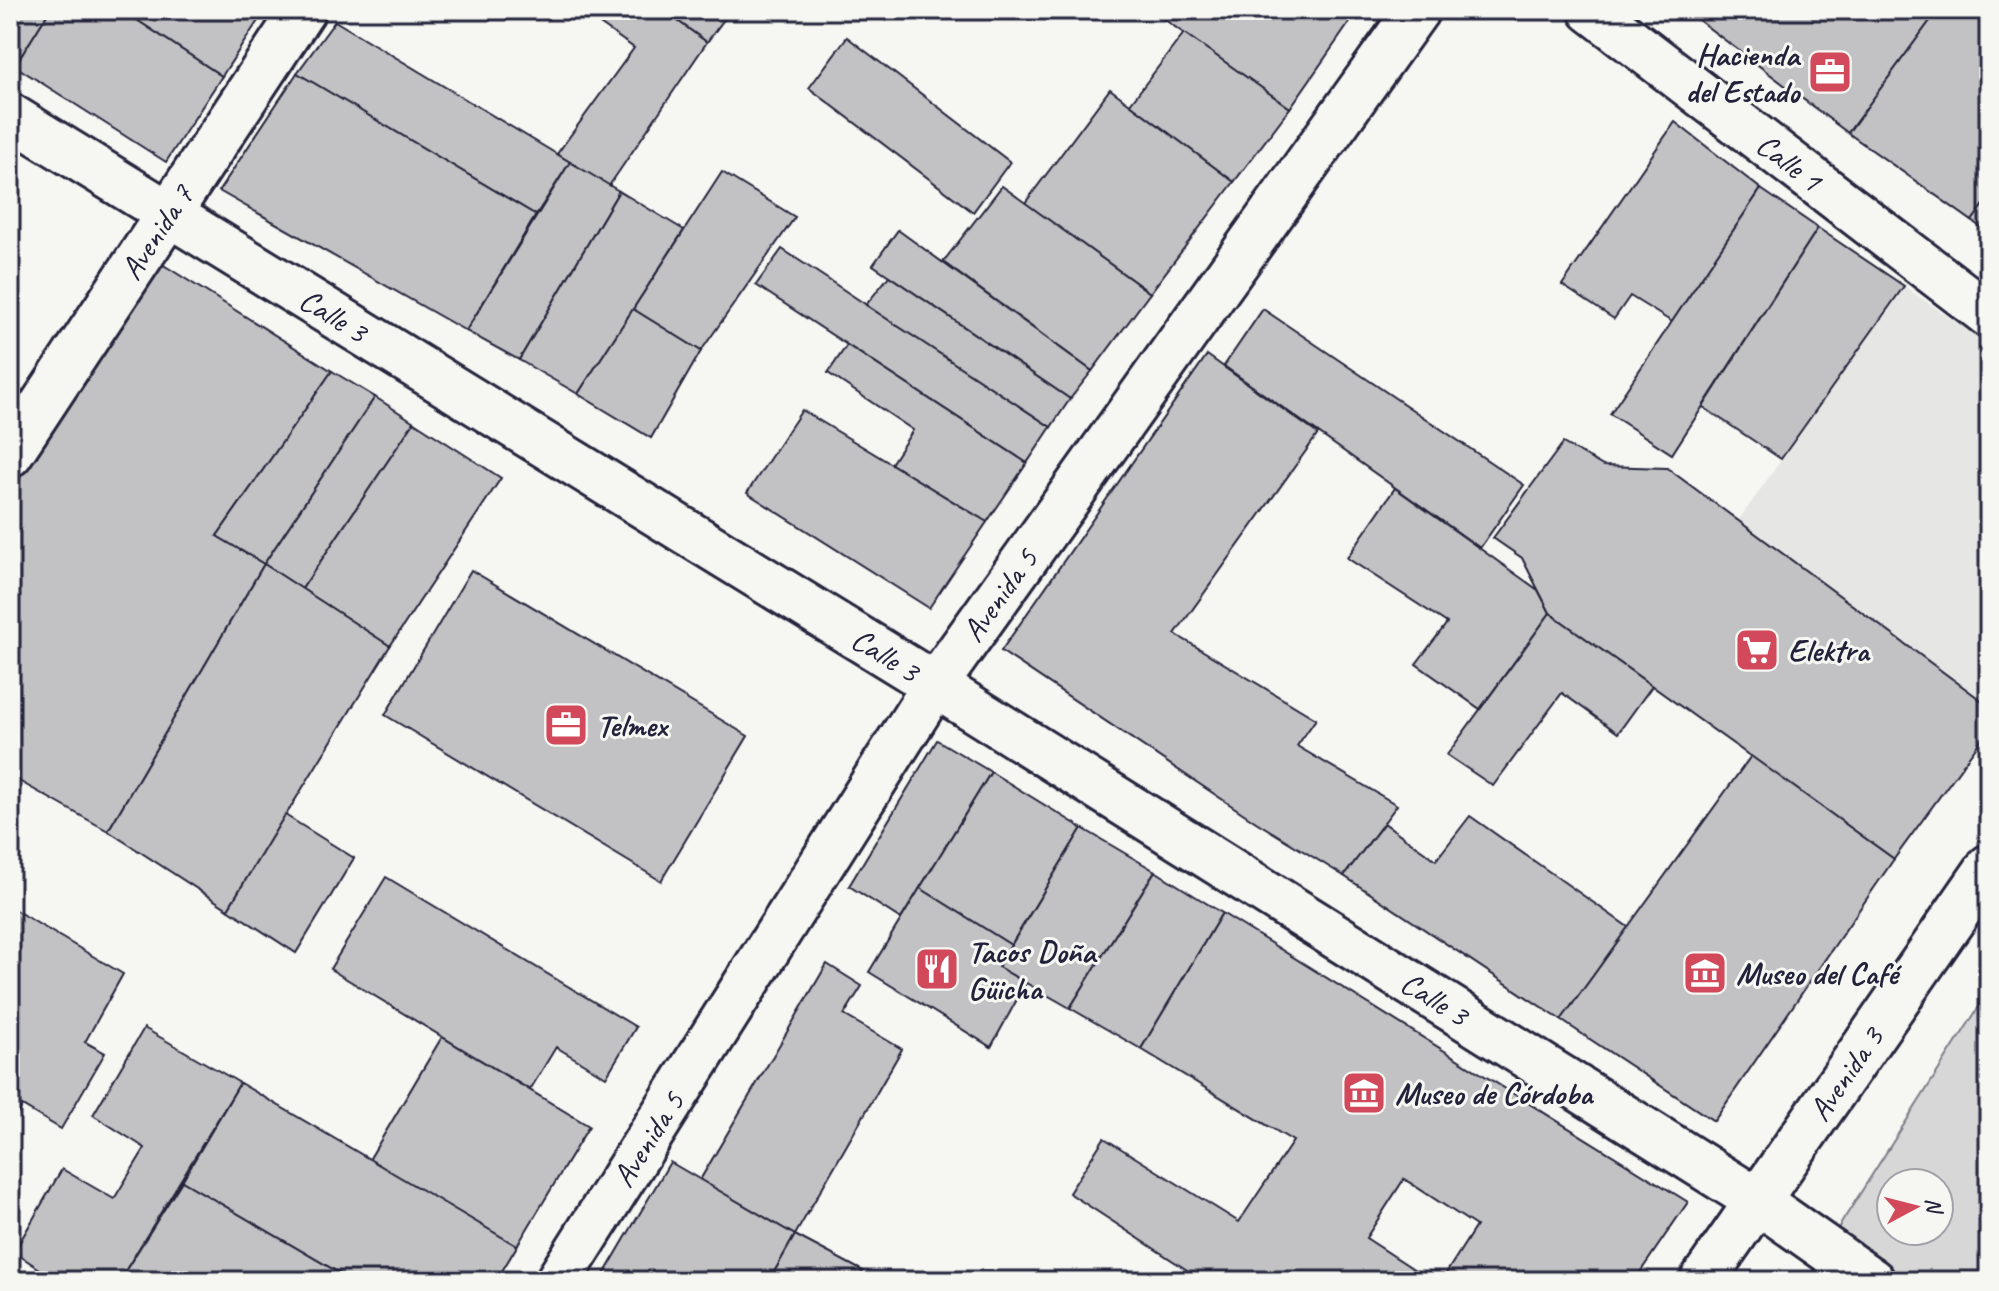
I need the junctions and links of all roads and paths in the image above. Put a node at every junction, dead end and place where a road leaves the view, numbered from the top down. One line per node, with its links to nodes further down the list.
1 (303, 10): 5 (street, Avenida 7)
2 (1417, 10): 8 (street, Avenida 5)
3 (1591, 10): 6 (street, Calle 1)
4 (10, 116): 5 (street, Calle 3)
5 (167, 211): 7 (street, Avenida 7); 8 (street, Calle 3)
6 (1989, 315)
7 (10, 454)
8 (935, 685): 10 (street, Calle 3); 11 (street, Avenida 5)
9 (1989, 867): 10 (street, Avenida 3)
10 (1758, 1201): 12 (street, Avenida 3); 13 (street, Calle 3)
11 (558, 1281)
12 (1702, 1281)
13 (1872, 1281)

